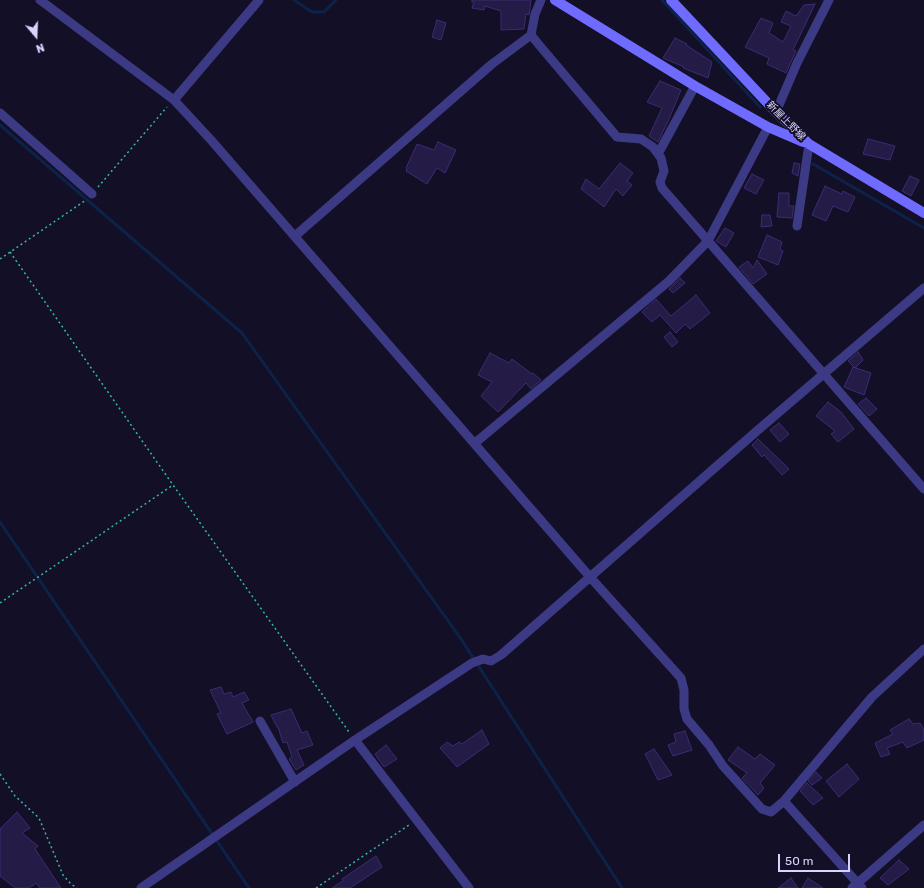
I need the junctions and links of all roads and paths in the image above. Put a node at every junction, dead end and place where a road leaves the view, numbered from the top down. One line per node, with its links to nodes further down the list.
1 (40, 0): 9 (street)
2 (259, 0): 9 (street)
3 (541, 0): 7 (street)
4 (555, 0): 8 (main road)
5 (672, 0): 10 (main road, 新屋上野線)
6 (828, 0): 10 (street)
7 (531, 35): 14 (street); 18 (street)
8 (695, 86): 12 (main road); 14 (street)
9 (174, 100): 18 (street)
10 (776, 112): 13 (main road, 新屋上野線)
11 (0, 113): 15 (street)
12 (768, 127): 13 (main road); 19 (street)
13 (809, 144): 16 (main road, 新屋上野線); 17 (street)
14 (658, 154): 19 (street)
15 (92, 194)
16 (924, 213)
17 (797, 226)
18 (295, 236): 23 (street)
19 (708, 241): 22 (street); 23 (street)
20 (10, 252): 24 (path)
21 (924, 288): 22 (street)
22 (824, 374): 25 (street); 26 (street)
23 (475, 443): 26 (street)
24 (173, 485): 27 (path); 30 (path)
25 (924, 489)
26 (590, 577): 30 (street); 33 (street)
27 (0, 603)
28 (924, 649): 33 (street)
29 (260, 721): 32 (street)
30 (355, 740): 32 (street); 34 (street)
31 (0, 774): 37 (path)
32 (295, 782): 38 (street)
33 (784, 801): 36 (street)
34 (417, 819): 39 (path); 40 (street)
35 (924, 825): 36 (street)
36 (857, 886)
37 (77, 888)
38 (141, 888)
39 (316, 888)
40 (469, 888)

